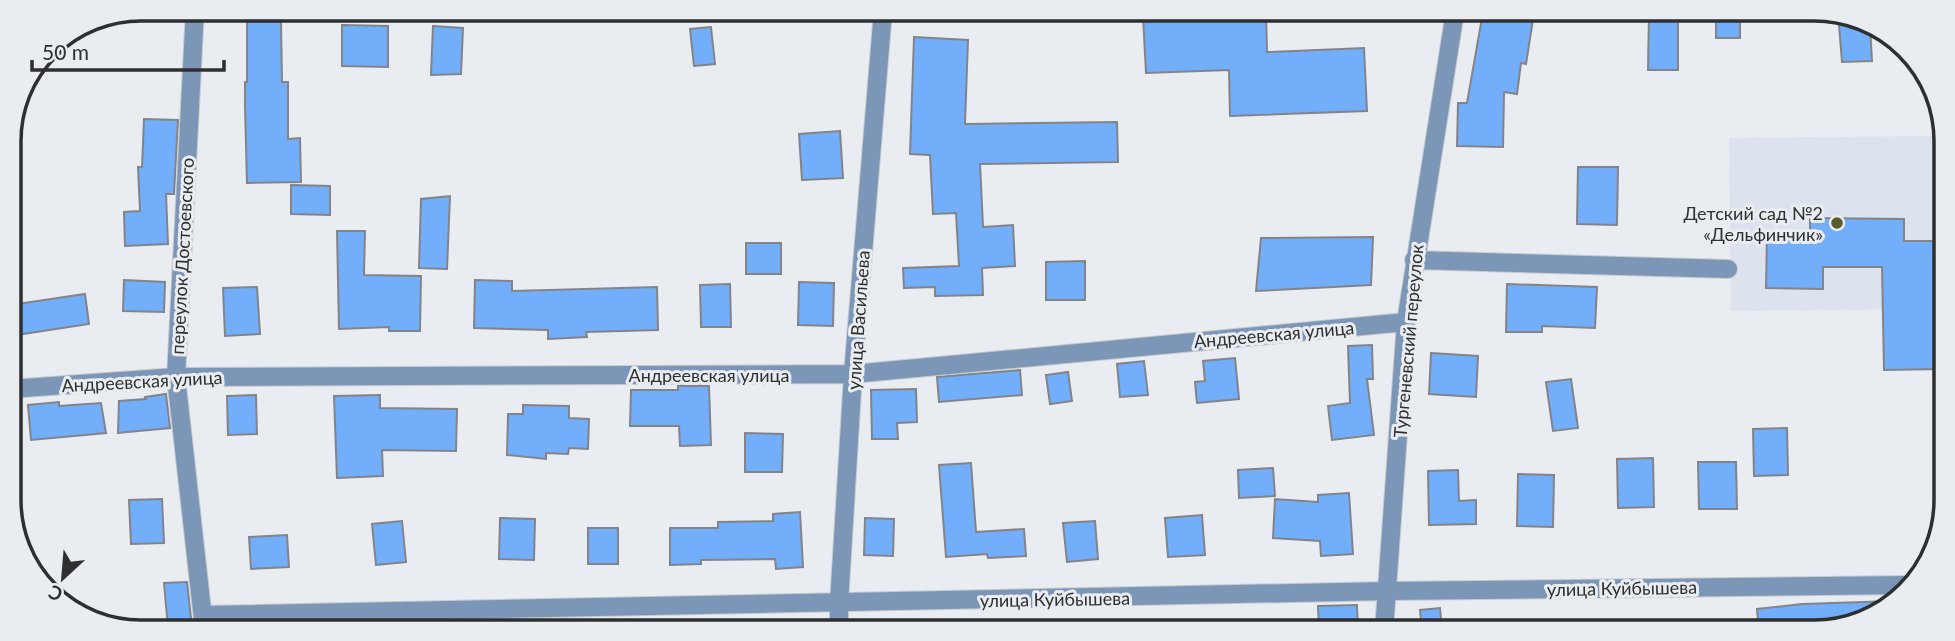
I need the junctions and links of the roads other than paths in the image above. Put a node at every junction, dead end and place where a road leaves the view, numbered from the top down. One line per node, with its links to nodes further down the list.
1 (194, 21): 8 (street, переулок Достоевского)
2 (882, 21): 7 (street, улица Васильева)
3 (1454, 21): 4 (street, Тургеневский переулок)
4 (1414, 260): 5 (street); 6 (street, Тургеневский переулок)
5 (1728, 269)
6 (1406, 322): 7 (street, Андреевская улица); 11 (street, Тургеневский переулок)
7 (853, 374): 8 (street, Андреевская улица); 12 (street, улица Васильева)
8 (176, 377): 9 (street, Андреевская улица); 13 (street, переулок Достоевского)
9 (21, 388)
10 (1898, 585): 11 (street, улица Куйбышева)
11 (1388, 592): 12 (street, улица Куйбышева); 16 (street, Тургеневский переулок)
12 (839, 604): 14 (street, улица Куйбышева); 15 (street, улица Васильева)
13 (204, 620)
14 (275, 620)
15 (839, 620)
16 (1385, 620)

